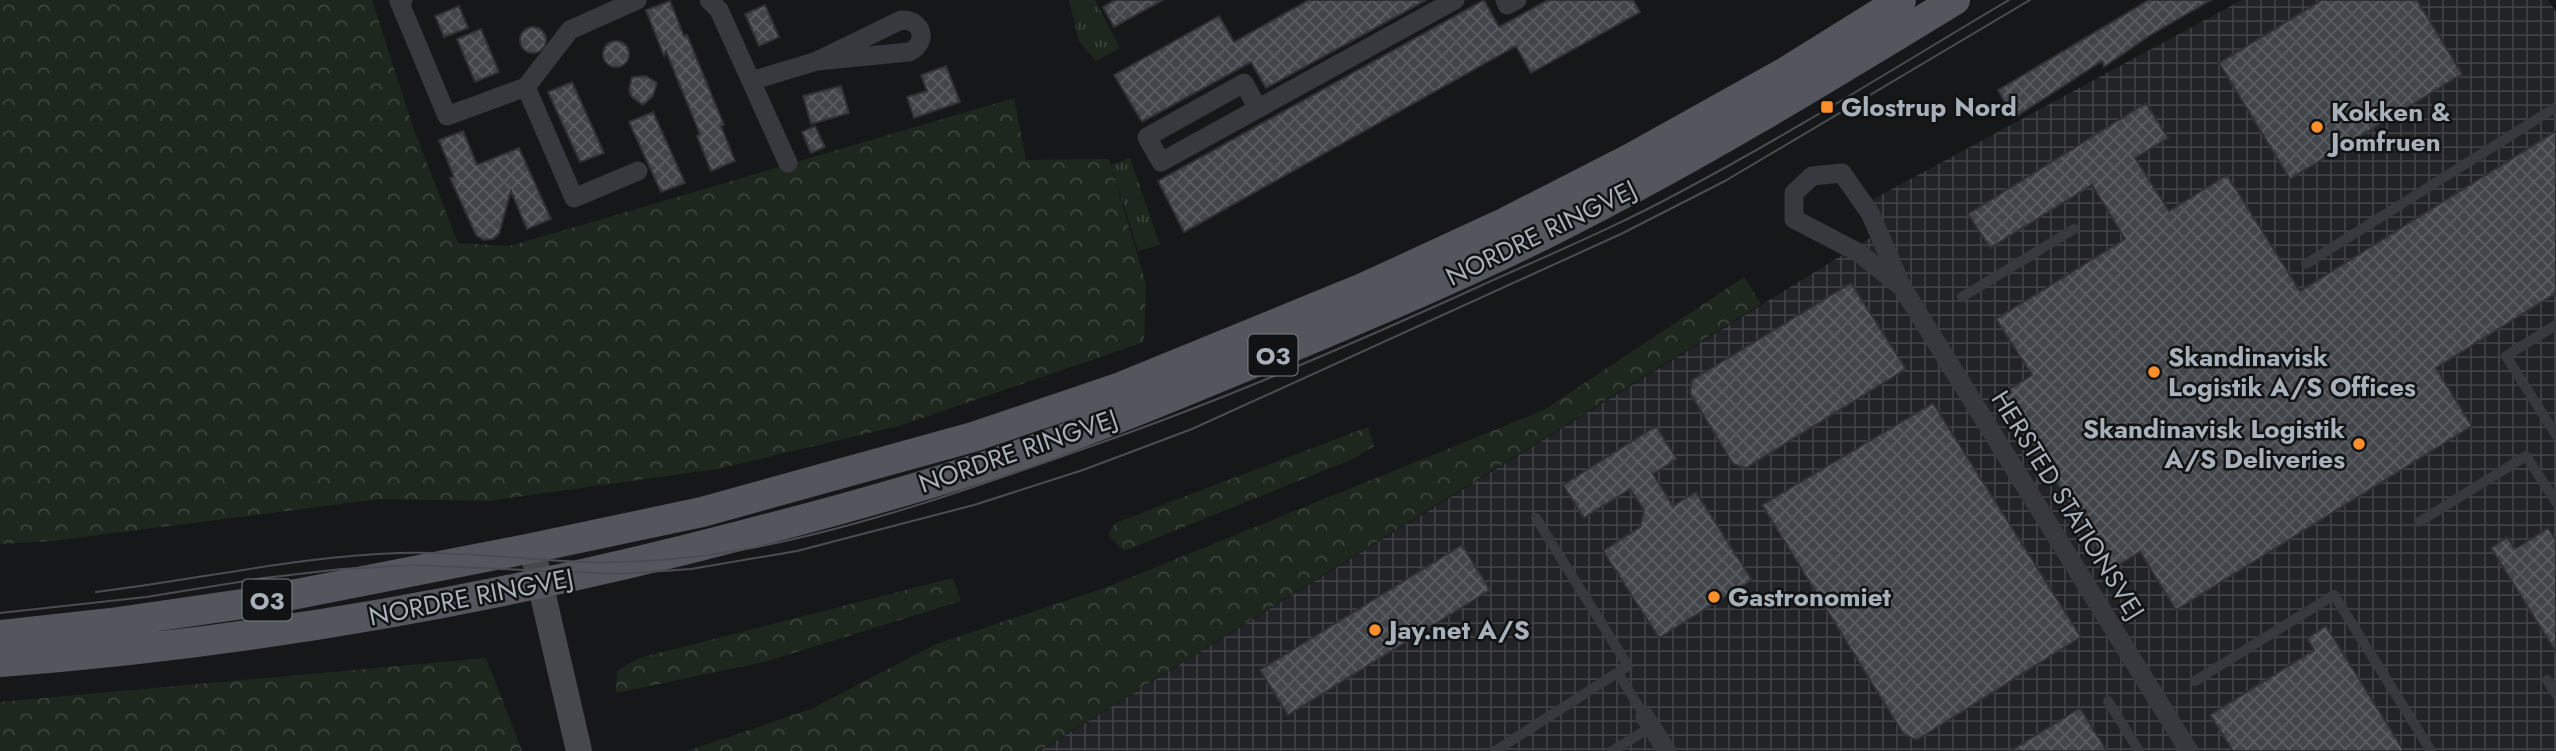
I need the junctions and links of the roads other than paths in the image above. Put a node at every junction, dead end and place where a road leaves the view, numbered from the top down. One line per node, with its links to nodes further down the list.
1 (403, 0): 11 (street)
2 (637, 0): 11 (street)
3 (709, 0): 10 (street)
4 (1455, 0): 13 (street)
5 (1505, 0): 6 (street)
6 (1517, 0)
7 (1901, 0): 25 (main road, NORDRE RINGVEJ / O3)
8 (1955, 0): 26 (main road, NORDRE RINGVEJ / O3)
9 (817, 61): 10 (street)
10 (751, 81): 14 (street)
11 (526, 87): 15 (street)
12 (2556, 107): 17 (lane)
13 (1258, 109): 13 (street)
14 (788, 163)
15 (638, 171)
16 (2074, 229): 19 (lane)
17 (2306, 264)
18 (1902, 287): 18 (street, HERSTED STATIONSVEJ); 40 (street, HERSTED STATIONSVEJ)
19 (1962, 297)
20 (2556, 325): 21 (lane)
21 (2556, 435)
22 (2556, 502): 24 (lane)
23 (1536, 518): 29 (lane)
24 (2419, 522)
25 (532, 548): 26 (street); 27 (main road, NORDRE RINGVEJ / O3)
26 (539, 585): 28 (main road, NORDRE RINGVEJ / O3); 35 (street)
27 (0, 635)
28 (0, 662)
29 (1618, 673): 34 (lane); 36 (lane)
30 (2547, 680): 32 (lane)
31 (2195, 681): 41 (lane)
32 (2556, 694)
33 (2108, 701): 39 (lane)
34 (1648, 722): 37 (lane); 38 (street)
35 (579, 751)
36 (1495, 751)
37 (1612, 751)
38 (1667, 751)
39 (2139, 751)
40 (2189, 751)
41 (2431, 751)

